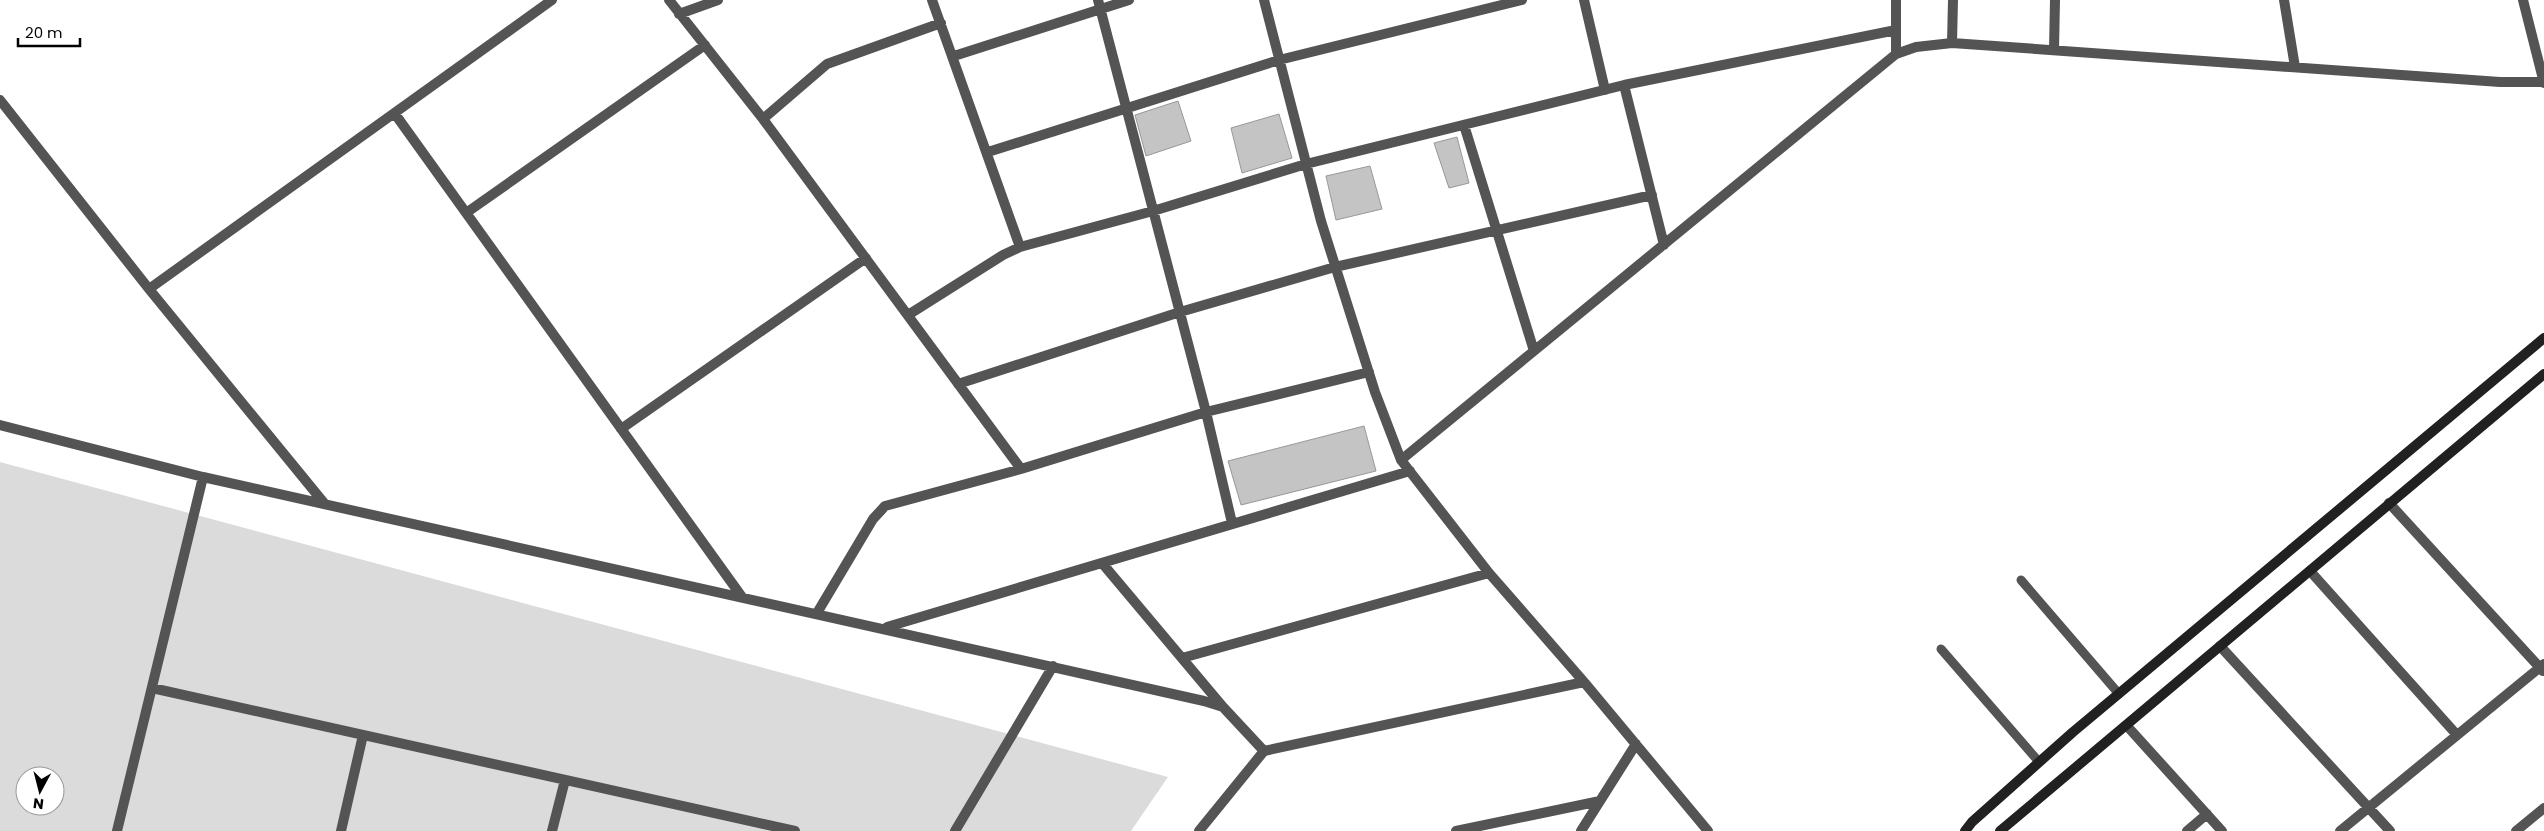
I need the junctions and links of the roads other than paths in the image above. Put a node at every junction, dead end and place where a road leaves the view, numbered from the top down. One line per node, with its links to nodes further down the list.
1 (552, 0): 30 (street)
2 (668, 0): 15 (street)
3 (718, 0): 15 (street)
4 (932, 0): 16 (street)
5 (1129, 0): 14 (street)
6 (1264, 0): 23 (street)
7 (1522, 0): 23 (street)
8 (1584, 0): 27 (street)
9 (1896, 0): 17 (street)
10 (1953, 0): 18 (street)
11 (2055, 0): 20 (street)
12 (2284, 0): 24 (street)
13 (2523, 0): 25 (street)
14 (1099, 4): 22 (street); 29 (street)
15 (680, 14): 19 (street)
16 (941, 23): 22 (street); 31 (street)
17 (1896, 30): 21 (street); 26 (street)
18 (1952, 43): 20 (street); 21 (street)
19 (705, 45): 31 (street); 37 (street)
20 (2054, 50): 24 (street)
21 (1896, 54): 39 (street)
22 (954, 56): 33 (street)
23 (1279, 60): 29 (street); 34 (street)
24 (2295, 67): 25 (street)
25 (2544, 82)
26 (1624, 85): 27 (street); 35 (street)
27 (1605, 90): 32 (street)
28 (0, 100): 43 (street)
29 (1126, 107): 33 (street); 36 (street)
30 (395, 114): 37 (street); 43 (street)
31 (763, 119): 41 (street)
32 (1464, 125): 34 (street); 38 (street)
33 (988, 152): 40 (street)
34 (1306, 164): 36 (street); 42 (street)
35 (1652, 195): 38 (street); 39 (street)
36 (1153, 211): 40 (street); 44 (street)
37 (466, 213): 53 (street)
38 (1496, 229): 42 (street); 47 (street)
39 (1664, 244): 47 (street)
40 (1020, 247): 45 (street)
41 (866, 258): 45 (street); 53 (street)
42 (1335, 266): 44 (street); 48 (street)
43 (149, 289): 58 (street)
44 (1180, 312): 50 (street); 51 (street)
45 (908, 315): 50 (street)
46 (2544, 338): 75 (street)
47 (1534, 351): 54 (street)
48 (1369, 372): 51 (street); 54 (street)
49 (2544, 374): 59 (street)
50 (958, 384): 55 (street)
51 (1206, 412): 55 (street); 60 (street)
52 (0, 425): 57 (street)
53 (621, 428): 65 (street)
54 (1401, 460): 56 (street)
55 (1021, 469): 66 (street)
56 (1410, 471): 60 (street); 63 (street)
57 (203, 477): 58 (street); 74 (street)
58 (324, 503): 65 (street)
59 (2389, 503): 62 (street); 72 (street)
60 (1232, 523): 61 (street)
61 (1102, 563): 67 (street); 70 (street)
62 (2310, 571): 68 (street); 79 (street)
63 (1489, 574): 70 (street); 73 (street)
64 (2021, 580): 75 (lane)
65 (742, 597): 66 (street)
66 (817, 613): 67 (street)
67 (884, 628): 71 (street)
68 (2220, 646): 77 (street); 85 (street)
69 (1941, 649): 82 (lane)
70 (1182, 658): 76 (street)
71 (1053, 666): 76 (street); 94 (street)
72 (2543, 668): 79 (street)
73 (1584, 682): 80 (street); 81 (street)
74 (152, 688): 78 (street); 90 (street)
75 (2119, 694): 82 (street)
76 (1224, 707): 81 (street)
77 (2127, 726): 87 (street); 100 (street)
78 (363, 735): 83 (street); 91 (street)
79 (2457, 735): 85 (street)
80 (1636, 744): 84 (street); 98 (street)
81 (1264, 750): 95 (street)
82 (2039, 762): 99 (street)
83 (565, 780): 89 (street); 92 (street)
84 (1600, 801): 96 (street); 97 (street)
85 (2368, 808): 103 (street); 104 (street)
86 (2544, 808): 88 (street)
87 (2206, 814): 101 (street); 102 (street)
88 (2529, 827): 105 (street)
89 (772, 829): 93 (street)
90 (117, 831)
91 (341, 831)
92 (552, 831)
93 (795, 831)
94 (955, 831)
95 (1200, 831)
96 (1456, 831)
97 (1581, 831)
98 (1708, 831)
99 (1965, 831)
100 (2000, 831)
101 (2187, 831)
102 (2222, 831)
103 (2340, 831)
104 (2390, 831)
105 (2516, 831)

